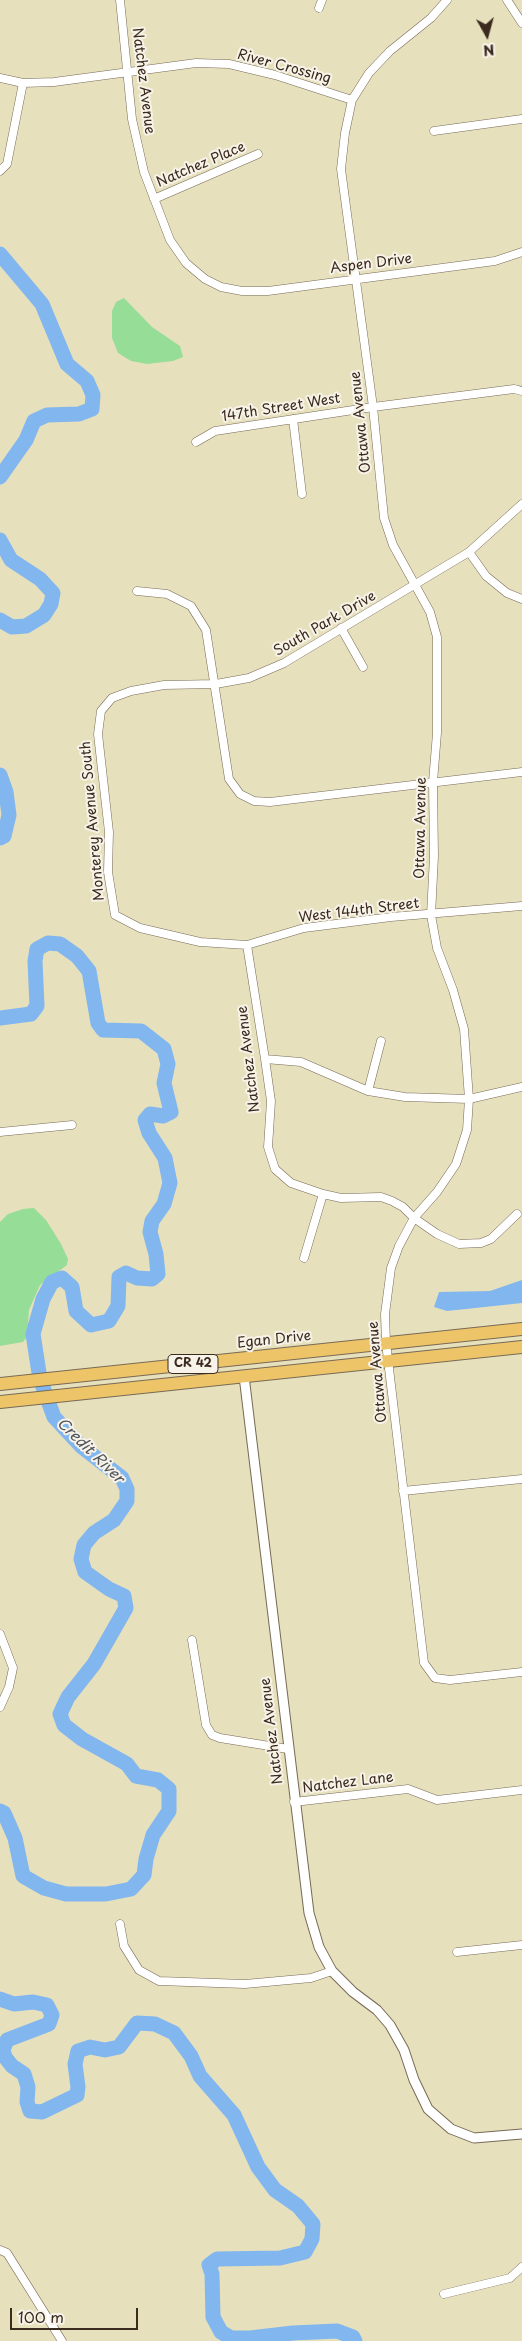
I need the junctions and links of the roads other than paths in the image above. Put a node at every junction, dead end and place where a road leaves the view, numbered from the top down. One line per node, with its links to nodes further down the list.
1 (120, 0): 7 (street, Natchez Avenue)
2 (322, 0): 5 (street)
3 (447, 0): 10 (street, Ottawa Avenue)
4 (507, 0): 6 (street)
5 (318, 8)
6 (522, 23)
7 (128, 72): 9 (street, River Crossing); 10 (street, River Crossing); 15 (street, Natchez Avenue)
8 (0, 78): 9 (street, River Crossing)
9 (23, 83): 14 (street)
10 (352, 100): 17 (street, Ottawa Avenue)
11 (522, 119): 12 (street)
12 (434, 131)
13 (258, 154): 15 (street, Natchez Place)
14 (0, 171)
15 (154, 199): 18 (street, Natchez Avenue)
16 (522, 252): 17 (street, Aspen Drive)
17 (356, 278): 18 (street, Aspen Drive); 20 (street, Ottawa Avenue)
18 (221, 287)
19 (522, 391): 20 (street, 147th Street West)
20 (372, 407): 21 (street, 147th Street West); 26 (street, Ottawa Avenue)
21 (293, 419): 22 (street, 147th Street West); 23 (street)
22 (196, 442)
23 (302, 494)
24 (522, 504): 25 (street, South Park Drive)
25 (469, 552): 26 (street, South Park Drive); 28 (street)
26 (415, 585): 29 (street, South Park Drive); 34 (street, Ottawa Avenue)
27 (137, 591): 31 (street)
28 (522, 599)
29 (340, 628): 30 (street); 31 (street, South Park Drive)
30 (363, 667)
31 (216, 684): 32 (street, South Park Drive); 34 (street)
32 (112, 698): 36 (street, Monterey Avenue South)
33 (522, 772): 34 (street)
34 (433, 782): 37 (street, Ottawa Avenue)
35 (522, 906): 37 (street, West 144th Street)
36 (115, 915): 38 (street, West 144th Street)
37 (431, 915): 38 (street, West 144th Street); 43 (street, Ottawa Avenue)
38 (247, 945): 40 (street, Natchez Avenue)
39 (381, 1041): 42 (street)
40 (266, 1059): 42 (street); 46 (street, Natchez Avenue)
41 (522, 1087): 43 (street)
42 (368, 1091): 43 (street)
43 (469, 1099): 48 (street, Ottawa Avenue)
44 (72, 1125): 45 (street)
45 (0, 1132)
46 (322, 1194): 48 (street); 49 (street)
47 (517, 1214): 48 (street)
48 (414, 1218): 51 (street, Ottawa Avenue)
49 (304, 1258)
50 (522, 1329): 51 (highway, Egan Drive / CR 42)
51 (386, 1343): 53 (street, Ottawa Avenue); 55 (highway, Egan Drive / CR 42)
52 (522, 1347): 53 (highway, CR 42)
53 (389, 1361): 54 (highway, CR 42); 58 (street, Ottawa Avenue)
54 (244, 1376): 56 (highway, CR 42); 63 (street, Natchez Avenue)
55 (0, 1384)
56 (0, 1402)
57 (522, 1479): 58 (street)
58 (403, 1491): 61 (street, Ottawa Avenue)
59 (0, 1634): 62 (street)
60 (192, 1640): 63 (street)
61 (522, 1672)
62 (0, 1707)
63 (288, 1749): 65 (street, Natchez Avenue)
64 (522, 1790): 65 (street, Natchez Lane)
65 (294, 1802): 69 (street, Natchez Avenue)
66 (120, 1924): 69 (street)
67 (522, 1945): 68 (street)
68 (457, 1952)
69 (332, 1971): 70 (street, Natchez Avenue)
70 (522, 2134)
71 (0, 2250): 74 (street)
72 (522, 2267): 73 (street)
73 (444, 2294)
74 (62, 2341)

